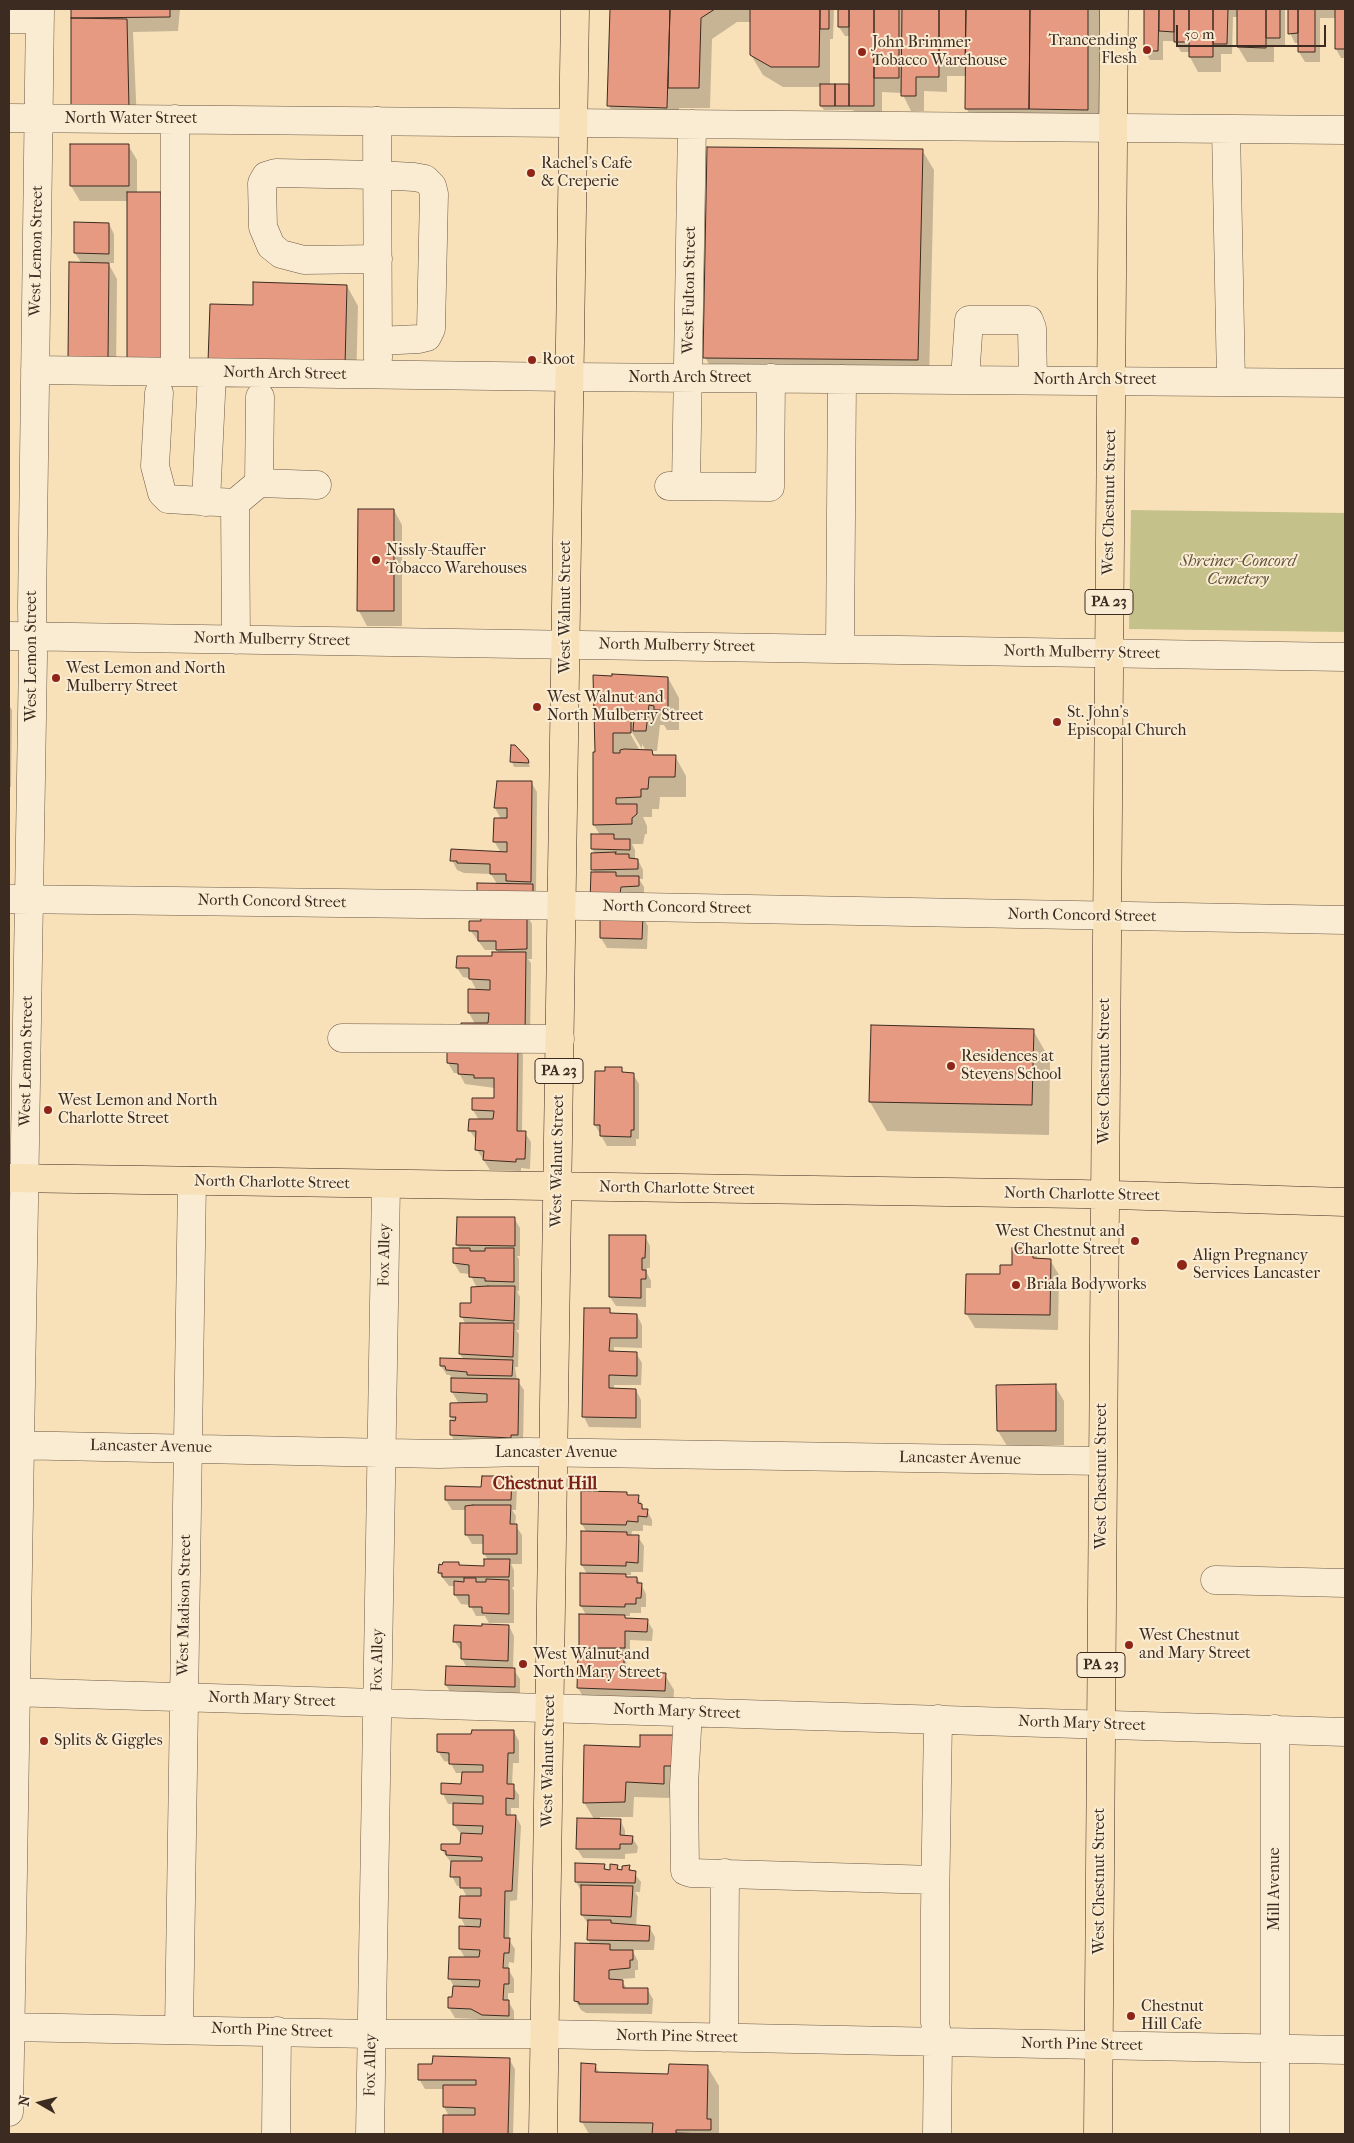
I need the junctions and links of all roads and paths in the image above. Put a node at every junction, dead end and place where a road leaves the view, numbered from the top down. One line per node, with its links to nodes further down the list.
1 (575, 9): 9 (main road, West Walnut Street / PA 23)
2 (1114, 9): 11 (main road, West Chestnut Street / PA 23)
3 (40, 14): 4 (street); 6 (street, West Lemon Street)
4 (9, 19)
5 (9, 118): 6 (street, North Water Street)
6 (39, 118): 7 (street, North Water Street); 17 (street, West Lemon Street)
7 (175, 119): 8 (street, North Water Street); 27 (street)
8 (377, 121): 9 (street, North Water Street); 14 (street)
9 (573, 123): 10 (street, North Water Street); 20 (main road, West Walnut Street / PA 23)
10 (692, 124): 11 (street, North Water Street); 21 (street, West Fulton Street)
11 (1113, 128): 12 (street, North Water Street); 26 (main road, West Chestnut Street / PA 23)
12 (1226, 129): 13 (street, North Water Street); 28 (street)
13 (1345, 130)
14 (378, 175): 15 (street); 15 (street); 16 (street)
15 (378, 259): 16 (street)
16 (378, 341): 19 (street)
17 (35, 370): 27 (street, North Arch Street); 35 (street, West Lemon Street)
18 (212, 373): 19 (street, North Arch Street); 27 (street, North Arch Street); 33 (street)
19 (378, 375): 20 (street, North Arch Street)
20 (569, 377): 21 (street, North Arch Street); 37 (main road, West Walnut Street / PA 23)
21 (688, 378): 22 (street, North Arch Street); 22 (street, West Fulton Street)
22 (771, 378): 23 (street, North Arch Street)
23 (842, 379): 24 (street, North Arch Street); 38 (street)
24 (965, 379): 25 (street, North Arch Street); 25 (street)
25 (1033, 380): 26 (street, North Arch Street)
26 (1111, 380): 28 (street, North Arch Street); 39 (main road, West Chestnut Street / PA 23)
27 (167, 382): 33 (street)
28 (1231, 382): 29 (street, North Arch Street)
29 (1345, 383)
30 (260, 397): 31 (street)
31 (259, 484): 32 (street); 34 (street)
32 (318, 485)
33 (206, 502): 34 (street)
34 (235, 503): 36 (street)
35 (21, 636): 36 (street, North Mulberry Street); 41 (street, West Lemon Street)
36 (236, 640): 37 (street, North Mulberry Street)
37 (565, 645): 38 (street, North Mulberry Street); 42 (main road, West Walnut Street / PA 23)
38 (840, 649): 39 (street, North Mulberry Street)
39 (1108, 653): 40 (street, North Mulberry Street); 43 (main road, West Chestnut Street / PA 23)
40 (1345, 656)
41 (19, 899): 42 (street, North Concord Street); 47 (street, West Lemon Street)
42 (562, 905): 43 (street, North Concord Street); 46 (main road, West Walnut Street / PA 23)
43 (1106, 916): 44 (street, North Concord Street); 51 (main road, West Chestnut Street / PA 23)
44 (1345, 920)
45 (342, 1038): 46 (street)
46 (560, 1039): 50 (main road, West Walnut Street / PA 23)
47 (17, 1178): 48 (main road, North Charlotte Street); 53 (street, West Lemon Street)
48 (192, 1181): 49 (main road, North Charlotte Street); 54 (street, West Madison Street)
49 (386, 1185): 50 (main road, North Charlotte Street); 55 (street, Fox Alley)
50 (557, 1187): 51 (main road, North Charlotte Street); 56 (main road, West Walnut Street / PA 23)
51 (1104, 1195): 52 (main road, North Charlotte Street); 57 (main road, West Chestnut Street / PA 23)
52 (1345, 1202)
53 (15, 1445): 54 (street, Lancaster Avenue); 60 (street, West Lemon Street)
54 (188, 1448): 55 (street, Lancaster Avenue); 61 (street, West Madison Street)
55 (382, 1452): 56 (street, Lancaster Avenue); 62 (street, Fox Alley)
56 (554, 1453): 57 (street, Lancaster Avenue); 63 (main road, West Walnut Street / PA 23)
57 (1102, 1461): 66 (main road, West Chestnut Street / PA 23)
58 (1215, 1580): 59 (street)
59 (1345, 1584)
60 (12, 1692): 61 (street, North Mary Street); 71 (street, West Lemon Street)
61 (183, 1697): 62 (street, North Mary Street); 72 (street, West Madison Street)
62 (377, 1704): 63 (street, North Mary Street); 74 (street, Fox Alley)
63 (549, 1708): 64 (street, North Mary Street); 75 (main road, West Walnut Street / PA 23)
64 (688, 1712): 65 (street, North Mary Street); 69 (street)
65 (938, 1719): 66 (street, North Mary Street); 70 (street)
66 (1100, 1724): 67 (street, North Mary Street); 78 (main road, West Chestnut Street / PA 23)
67 (1275, 1729): 68 (street, North Mary Street); 79 (street, Mill Avenue)
68 (1345, 1732)
69 (725, 1874): 70 (street); 76 (street)
70 (935, 1880): 77 (street)
71 (10, 2027): 72 (street, North Pine Street); 81 (street, West Lemon Street)
72 (179, 2029): 73 (street, North Pine Street)
73 (277, 2031): 74 (street, North Pine Street); 82 (street)
74 (372, 2034): 75 (street, North Pine Street); 83 (street, Fox Alley)
75 (544, 2034): 76 (street, North Pine Street); 84 (main road, West Walnut Street / PA 23)
76 (724, 2038): 77 (street, North Pine Street)
77 (938, 2042): 78 (street, North Pine Street); 85 (street)
78 (1098, 2045): 79 (street, North Pine Street); 86 (main road, West Chestnut Street / PA 23)
79 (1276, 2049): 80 (street, North Pine Street); 87 (street, Mill Avenue)
80 (1345, 2050)
81 (9, 2112)
82 (276, 2134)
83 (370, 2134)
84 (543, 2134)
85 (937, 2134)
86 (1098, 2134)
87 (1275, 2134)

